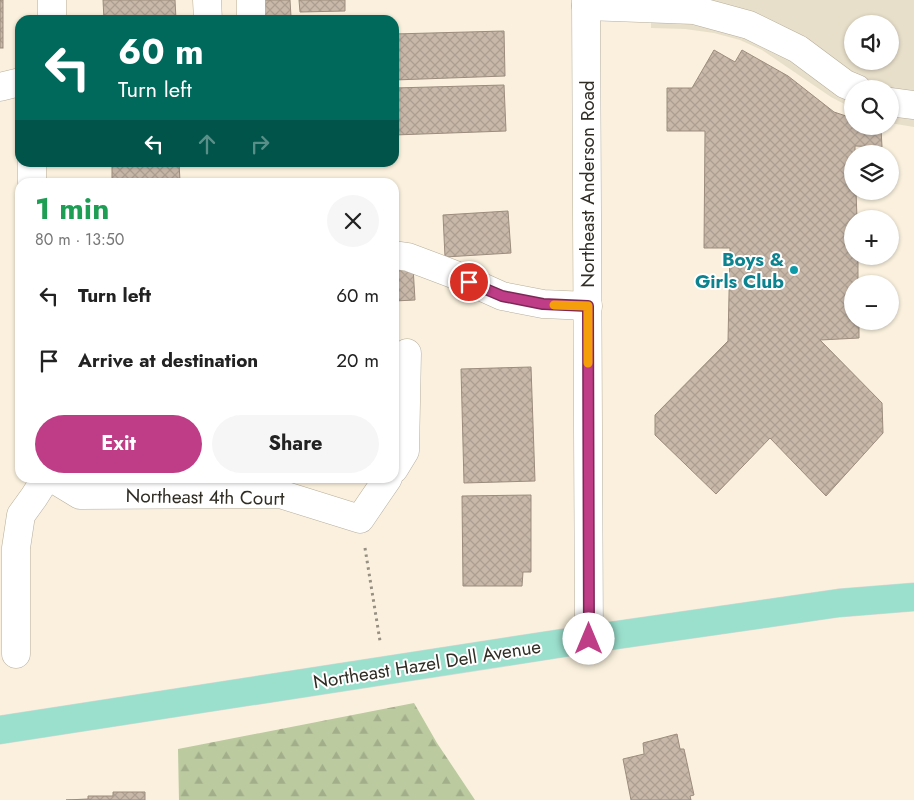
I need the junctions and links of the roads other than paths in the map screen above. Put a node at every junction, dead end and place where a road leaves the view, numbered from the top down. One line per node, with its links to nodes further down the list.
1 (52, 0): 5 (street)
2 (207, 0): 6 (street)
3 (251, 0): 7 (street)
4 (586, 3): 9 (street); 14 (street, Northeast Anderson Road)
5 (52, 15)
6 (208, 15)
7 (251, 15)
8 (15, 83): 10 (street)
9 (844, 83)
10 (0, 87)
11 (899, 103): 12 (street)
12 (914, 105)
13 (399, 256): 14 (street)
14 (588, 306): 21 (street, Northeast Anderson Road)
15 (407, 353): 16 (street)
16 (399, 462)
17 (43, 483): 22 (street)
18 (60, 483): 19 (street, Northeast 4th Court)
19 (385, 483)
20 (914, 597): 21 (main road, Northeast Hazel Dell Avenue)
21 (589, 639): 23 (main road, Northeast Hazel Dell Avenue)
22 (16, 654)
23 (0, 730)

